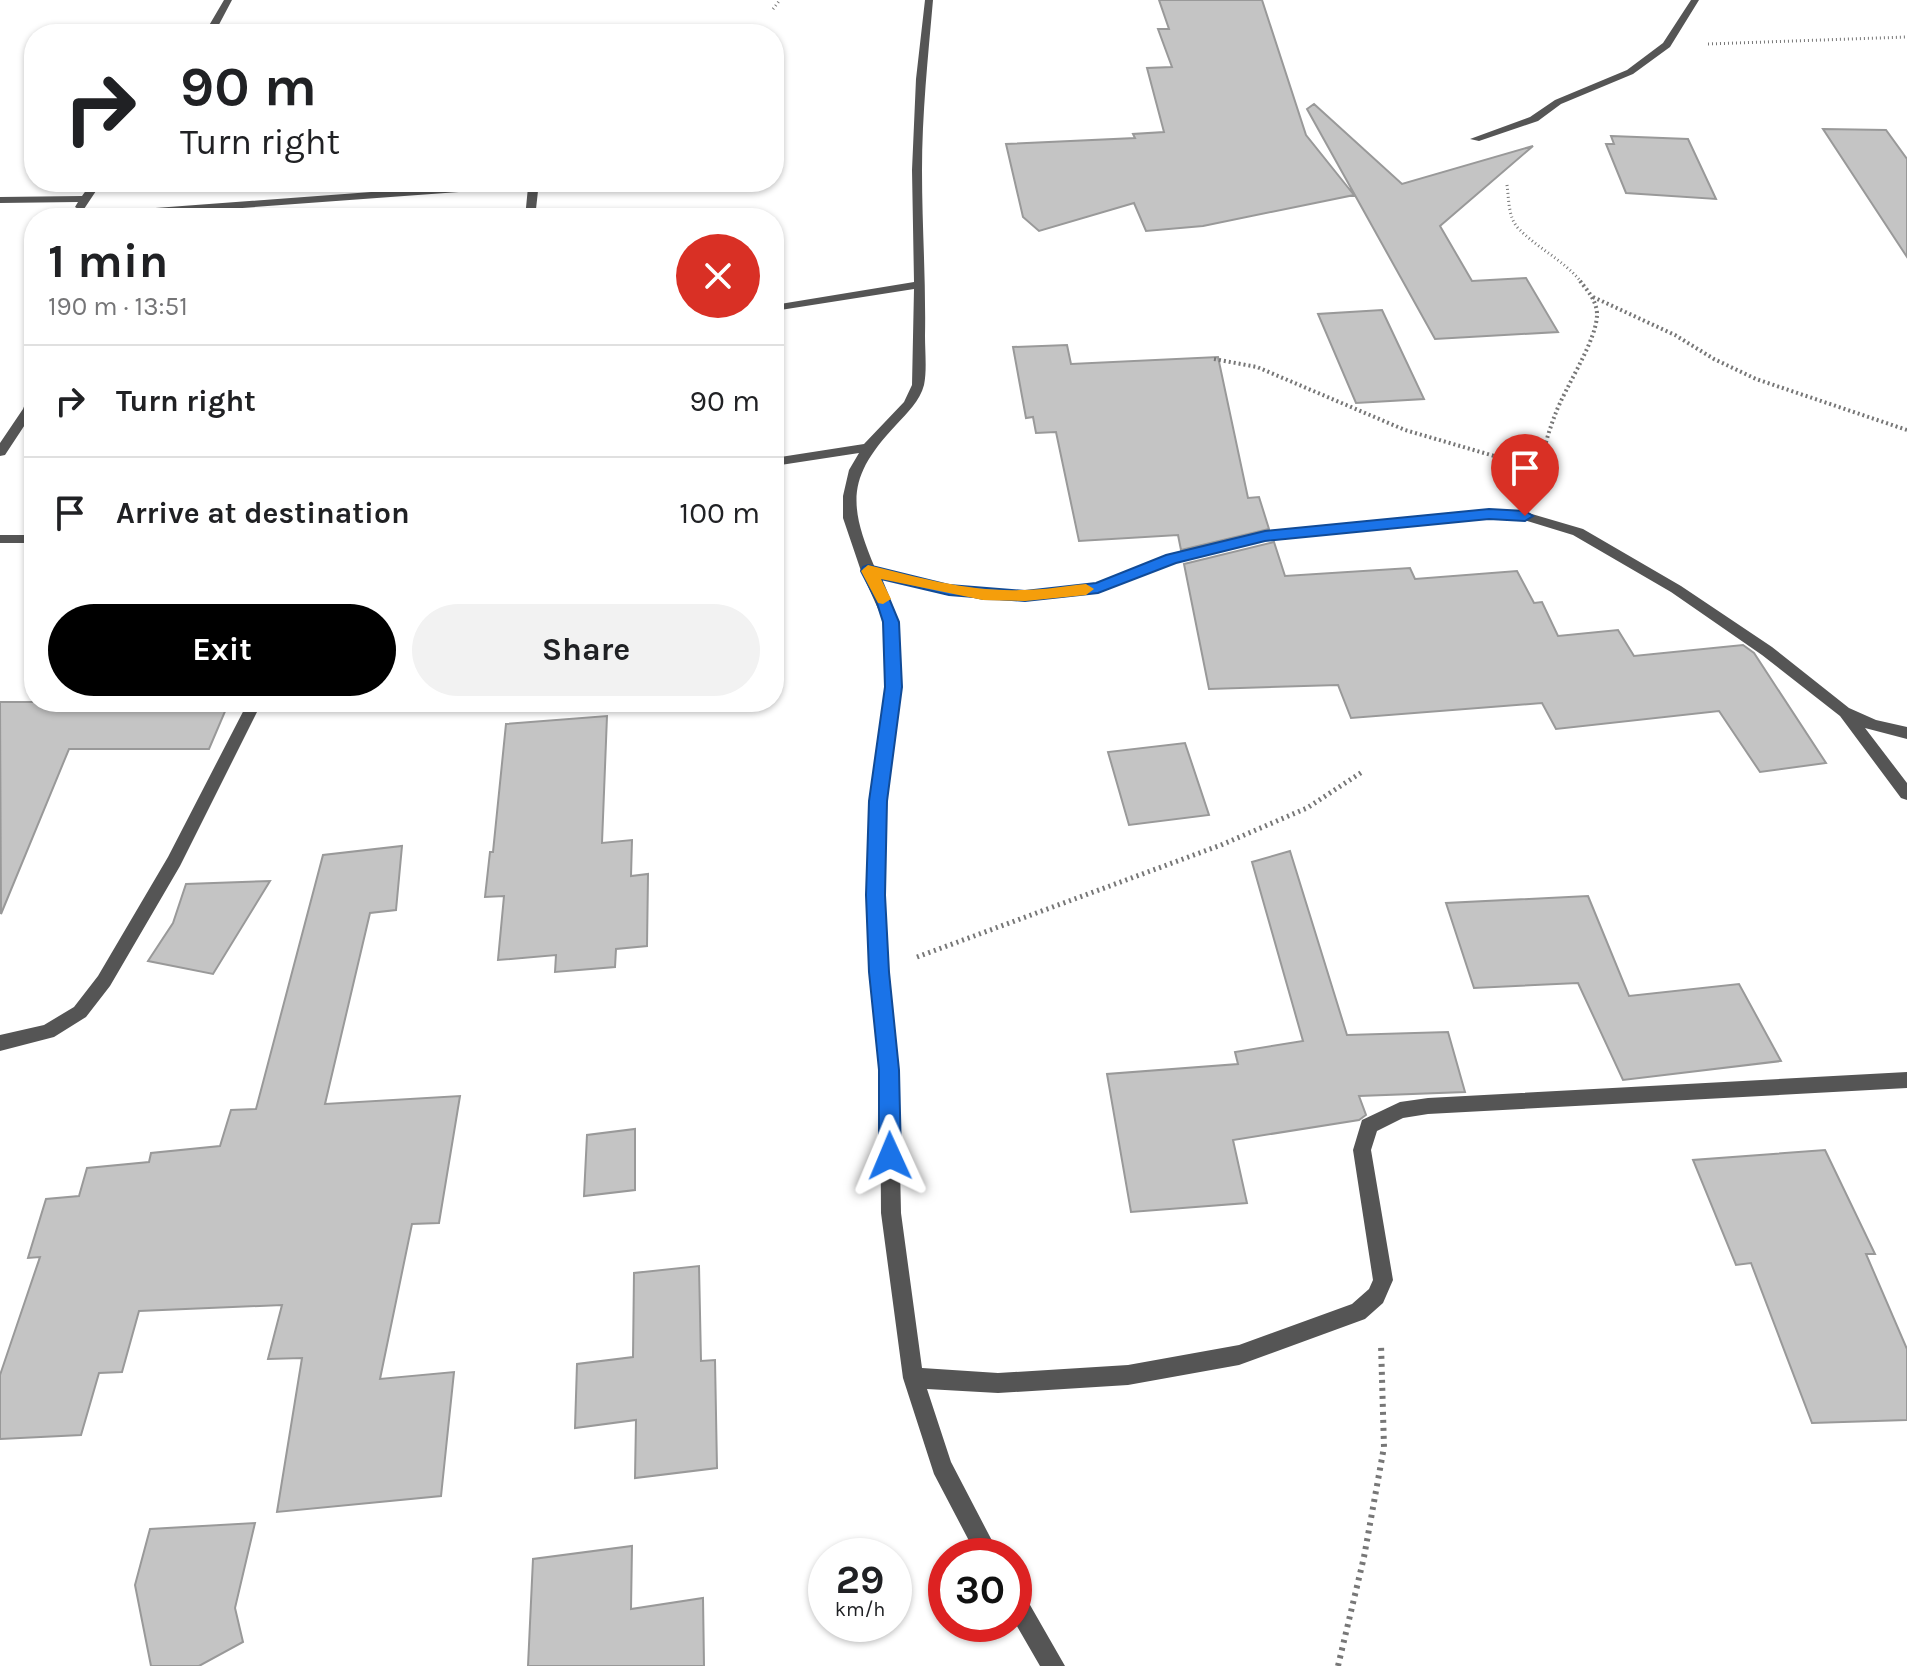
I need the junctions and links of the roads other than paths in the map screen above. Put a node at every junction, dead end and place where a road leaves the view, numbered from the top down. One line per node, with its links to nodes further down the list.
1 (228, 0): 4 (street)
2 (929, 0): 12 (street)
3 (1695, 0): 5 (street)
4 (215, 24)
5 (1475, 139)
6 (89, 192): 8 (street)
7 (416, 192): 11 (street)
8 (84, 199): 9 (street); 10 (street)
9 (0, 200)
10 (80, 208)
11 (206, 208)
12 (919, 285): 13 (street); 15 (street)
13 (784, 306)
14 (24, 412): 16 (street)
15 (868, 447): 17 (street); 20 (street)
16 (0, 452)
17 (784, 460)
18 (0, 539): 19 (street)
19 (24, 539)
20 (868, 571): 22 (street); 27 (street)
21 (250, 712): 25 (street)
22 (1844, 712): 23 (street); 24 (street)
23 (1907, 733)
24 (1907, 794)
25 (0, 1043)
26 (1907, 1080): 27 (street)
27 (913, 1378): 28 (street)
28 (980, 1538)
29 (1032, 1630): 30 (street)
30 (1053, 1666)

